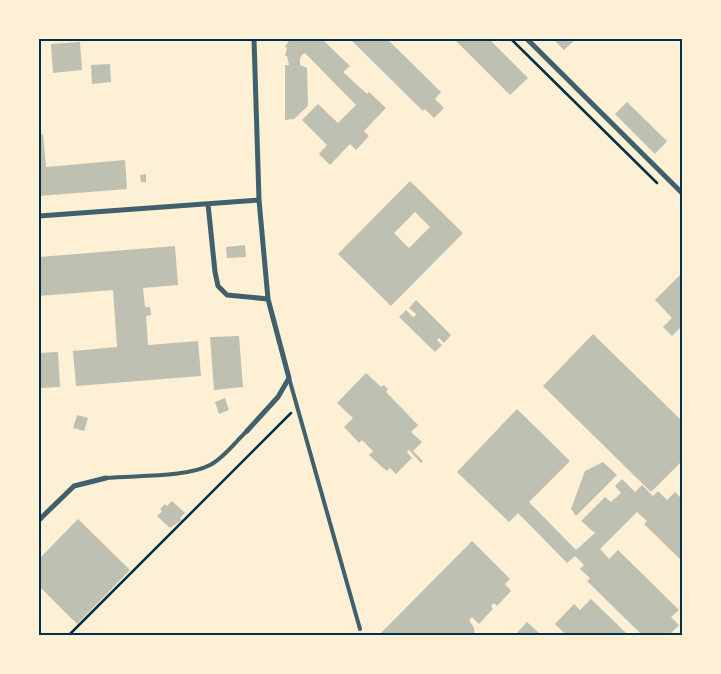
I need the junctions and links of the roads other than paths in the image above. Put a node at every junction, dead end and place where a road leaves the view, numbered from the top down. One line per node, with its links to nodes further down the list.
1 (254, 39): 4 (street)
2 (527, 39): 3 (street)
3 (682, 193)
4 (259, 200): 5 (street); 7 (street)
5 (208, 204): 6 (street); 7 (street)
6 (39, 216)
7 (268, 299): 8 (street)
8 (289, 378): 9 (street); 12 (lane)
9 (247, 431): 10 (lane)
10 (106, 478): 11 (street)
11 (39, 520)
12 (360, 629)

